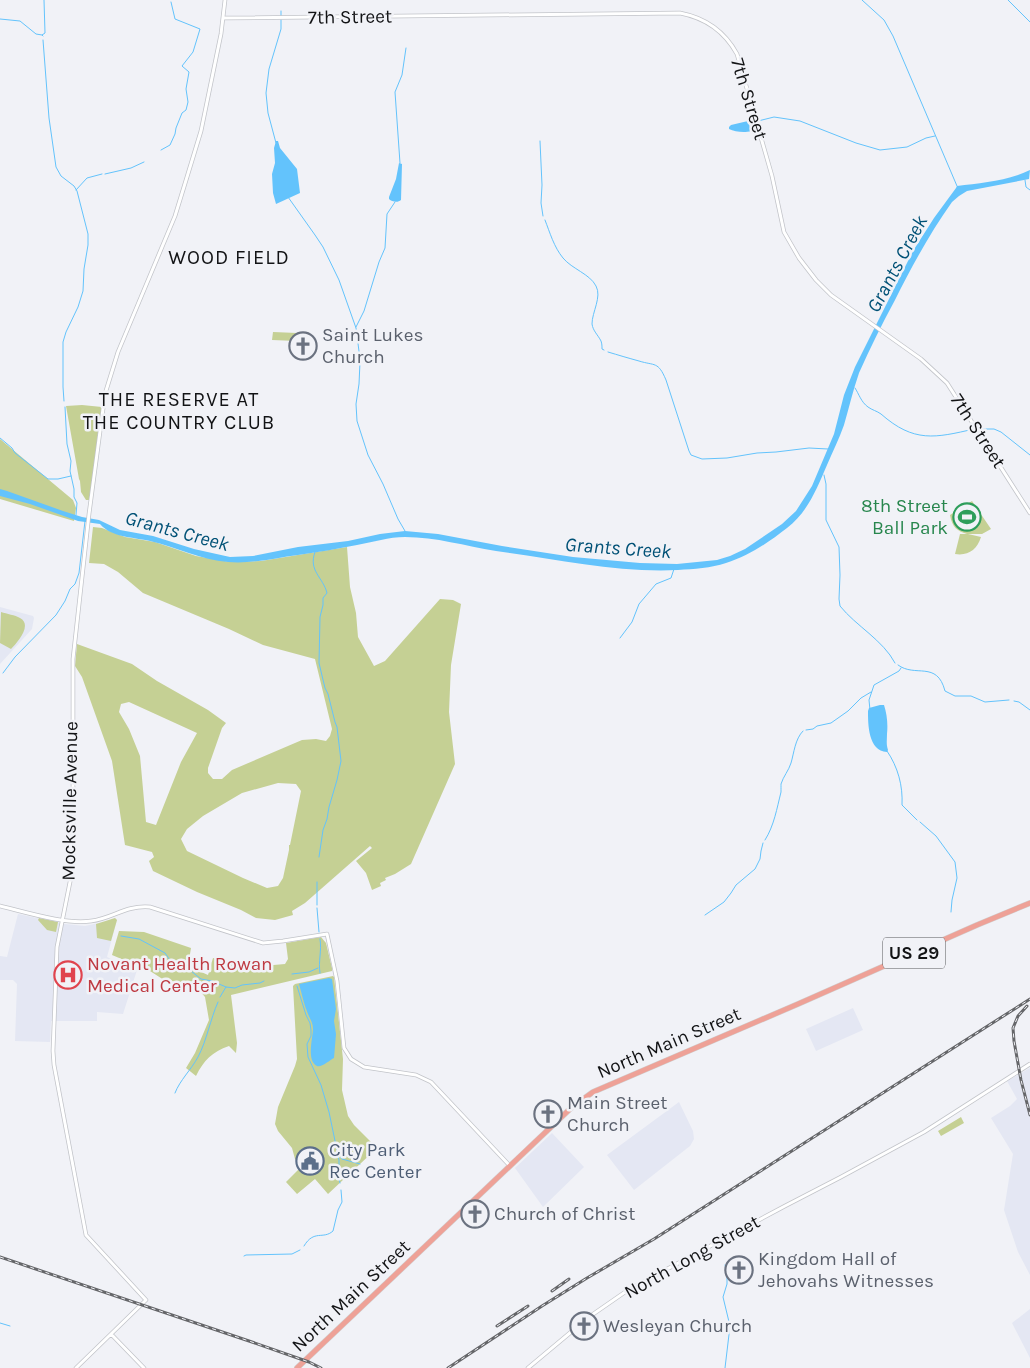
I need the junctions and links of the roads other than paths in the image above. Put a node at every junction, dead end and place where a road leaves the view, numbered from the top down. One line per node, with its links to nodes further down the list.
1 (225, 0): 2 (street, Mocksville Avenue)
2 (223, 18): 3 (street, 7th Street); 6 (street, Mocksville Avenue)
3 (1030, 513)
4 (1030, 903): 8 (main road, North Main Street / US 29)
5 (0, 906): 6 (street)
6 (62, 920): 8 (street); 9 (street, Mocksville Avenue)
7 (1030, 1064): 13 (street, North Long Street)
8 (510, 1166): 12 (main road, North Main Street / US 29)
9 (111, 1334): 10 (street); 11 (street)
10 (76, 1368)
11 (144, 1368)
12 (297, 1368)
13 (528, 1368)

